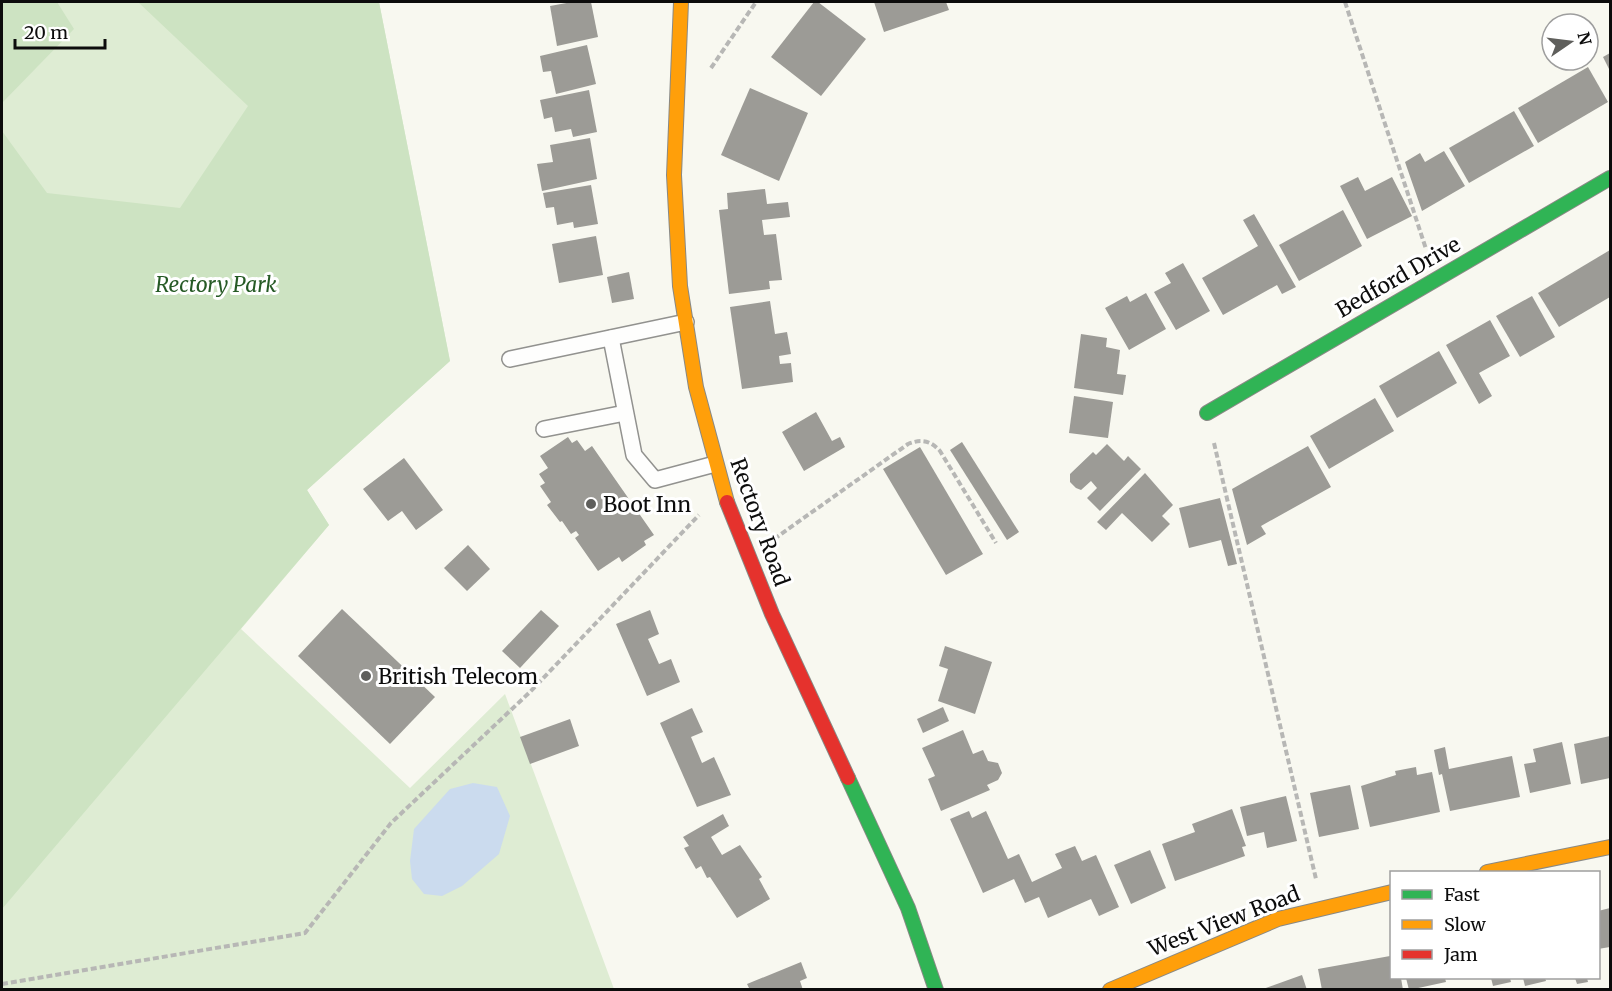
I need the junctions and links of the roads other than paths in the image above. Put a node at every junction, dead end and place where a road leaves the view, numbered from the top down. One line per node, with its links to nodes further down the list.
1 (681, 2): 3 (street, Rectory Road)
2 (1611, 178): 7 (street, Bedford Drive)
3 (686, 322): 4 (lane); 9 (street, Rectory Road)
4 (611, 338): 5 (lane); 6 (lane)
5 (510, 359)
6 (625, 413): 8 (lane); 9 (lane)
7 (1207, 413)
8 (544, 429)
9 (715, 464): 13 (street, Rectory Road)
10 (1611, 847): 11 (street)
11 (1497, 871)
12 (1390, 892): 14 (street, West View Road)
13 (936, 990)
14 (1110, 990)

